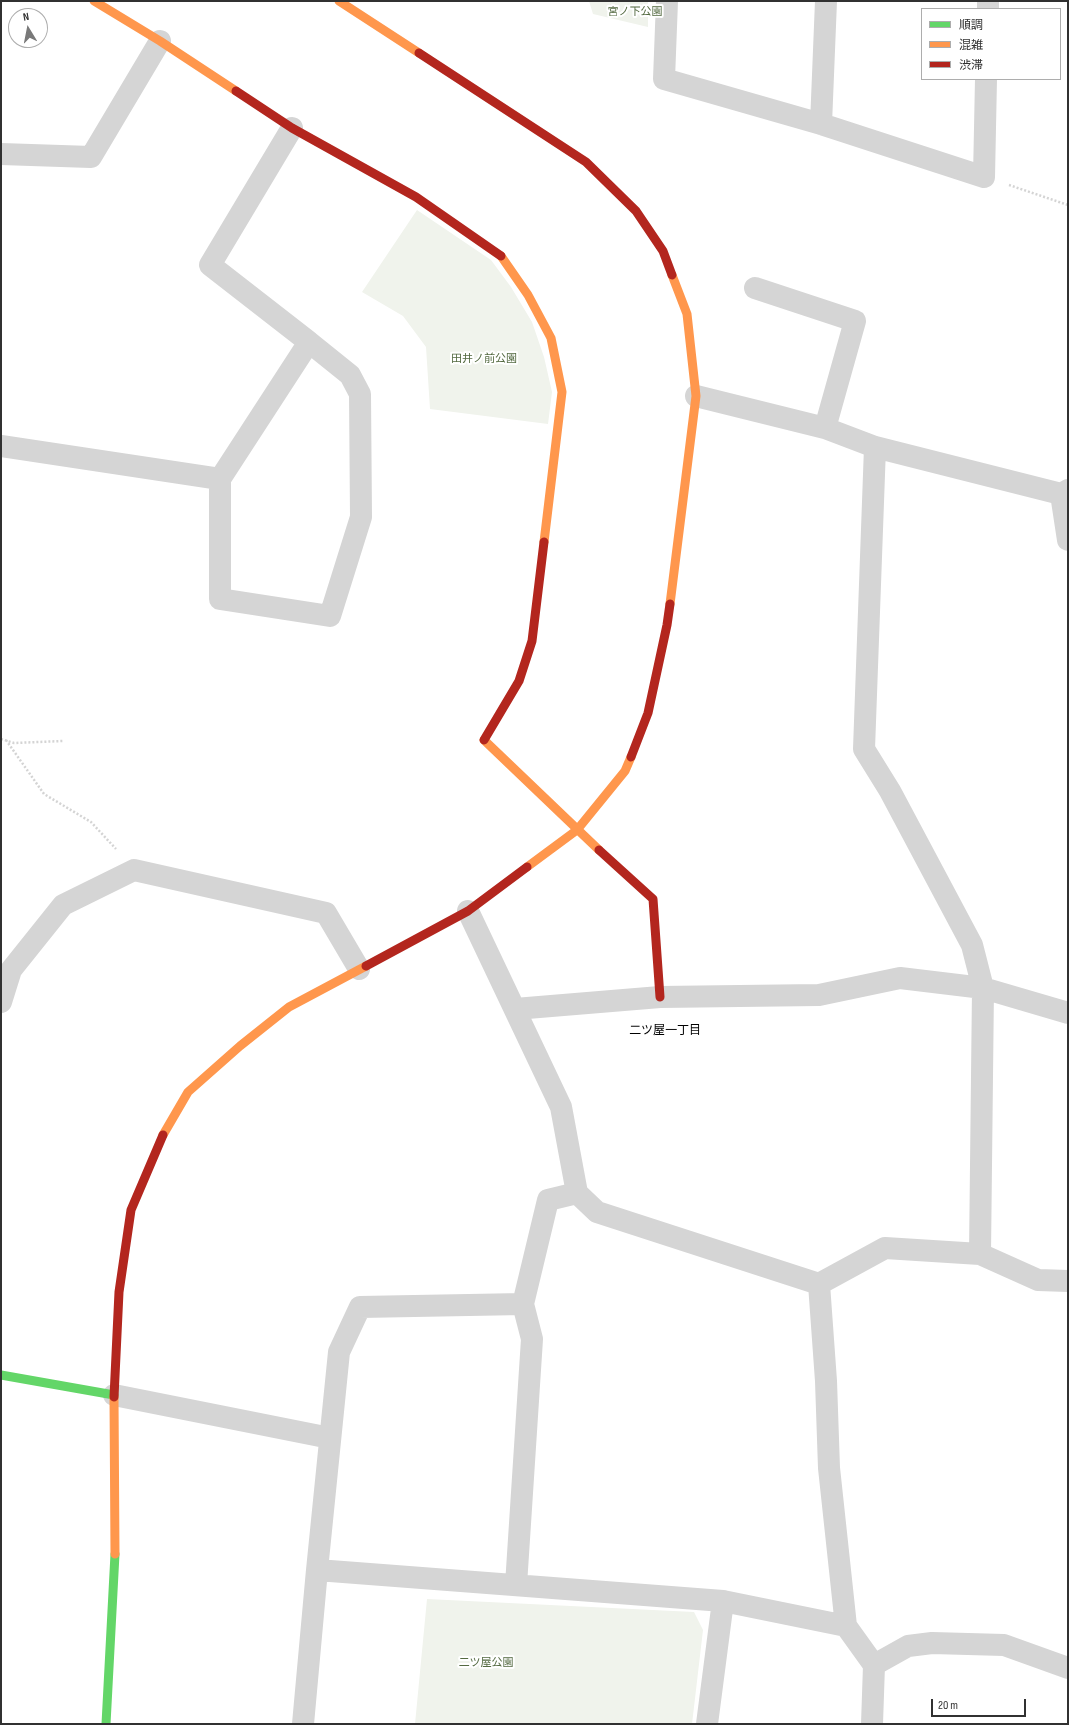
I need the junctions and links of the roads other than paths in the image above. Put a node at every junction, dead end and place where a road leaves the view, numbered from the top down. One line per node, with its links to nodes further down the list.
1 (94, 1): 5 (street)
2 (338, 1): 12 (street)
3 (667, 1): 7 (street)
4 (826, 1): 7 (street)
5 (160, 41): 8 (street); 9 (street)
6 (986, 80): 7 (street)
7 (821, 124)
8 (292, 128): 11 (street); 19 (street)
9 (1, 154)
10 (755, 288): 13 (street)
11 (309, 342): 16 (street); 16 (street)
12 (696, 396): 13 (street); 19 (street)
13 (825, 428): 15 (street)
14 (1, 446): 16 (street)
15 (875, 447): 17 (street); 22 (street)
16 (220, 479)
17 (1065, 492): 18 (street)
18 (1068, 540)
19 (578, 830): 20 (street); 23 (street)
20 (468, 912): 21 (street); 25 (street)
21 (359, 969): 24 (street); 33 (street)
22 (983, 988): 23 (street); 26 (street); 28 (street)
23 (660, 997): 25 (street)
24 (1, 1002)
25 (515, 1009): 27 (street)
26 (1068, 1013)
27 (577, 1193): 30 (street); 31 (street)
28 (980, 1254): 29 (street); 30 (street)
29 (1068, 1281)
30 (819, 1284): 38 (street)
31 (523, 1304): 34 (street); 36 (street)
32 (1, 1375): 33 (street)
33 (114, 1395): 34 (street); 41 (street)
34 (330, 1438): 35 (street)
35 (317, 1570): 36 (street); 42 (street)
36 (516, 1585): 37 (street)
37 (723, 1601): 38 (street); 43 (street)
38 (846, 1626): 39 (street)
39 (874, 1665): 40 (street); 44 (street)
40 (1068, 1668)
41 (106, 1724)
42 (303, 1724)
43 (707, 1724)
44 (872, 1724)

